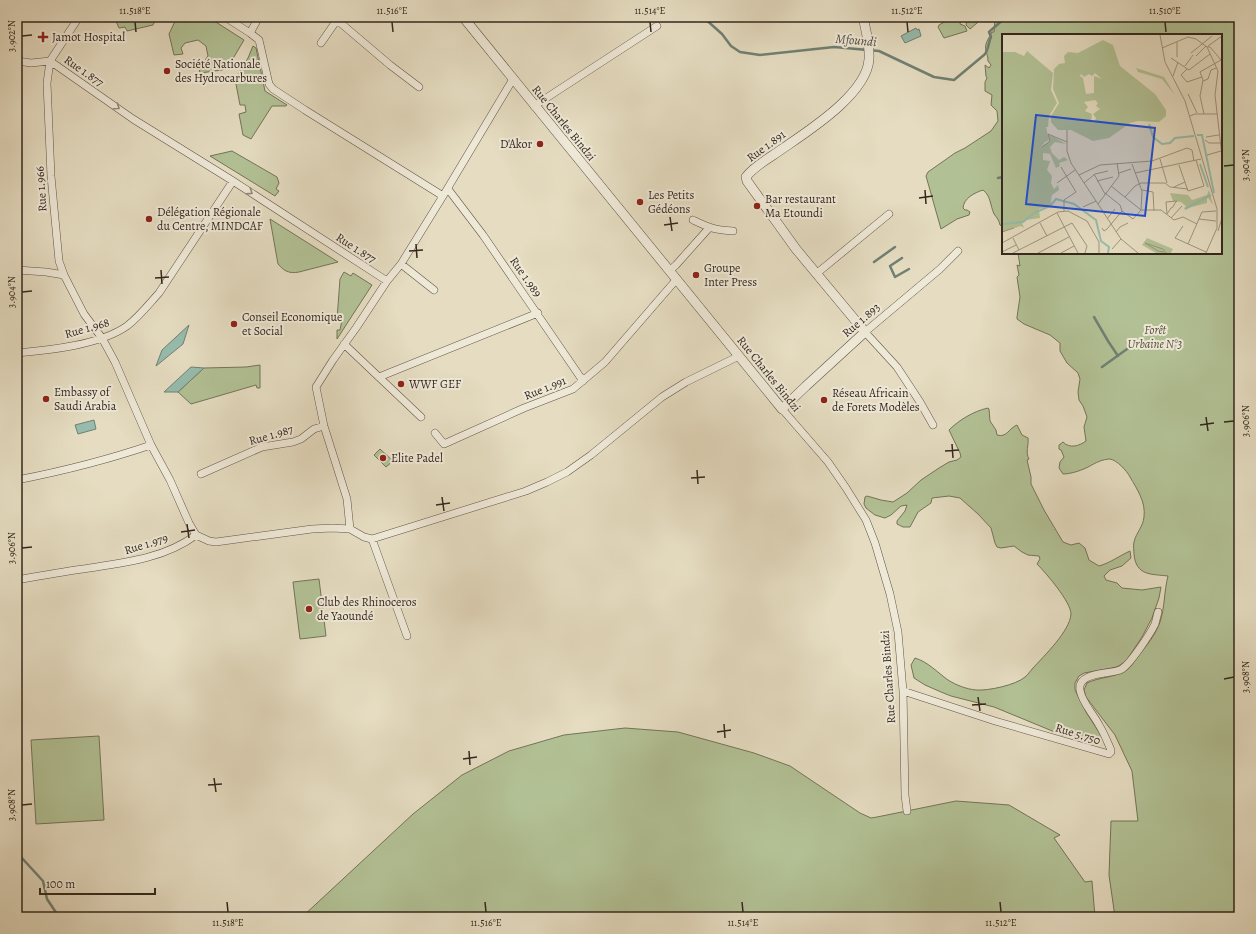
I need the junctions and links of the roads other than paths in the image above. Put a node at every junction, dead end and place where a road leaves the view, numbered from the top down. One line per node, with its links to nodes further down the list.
1 (79, 17): 12 (street, Rue 1.877)
2 (225, 17): 8 (street)
3 (260, 17): 8 (street)
4 (463, 17): 13 (street, Rue Charles Bindzi)
5 (863, 17): 27 (street, Rue 1.891)
6 (338, 19): 9 (street); 14 (street)
7 (657, 26): 15 (street)
8 (250, 33): 18 (street)
9 (321, 43)
10 (17, 52): 11 (street)
11 (18, 61): 12 (street)
12 (50, 61): 16 (street, Rue 1.877, one-way to 16); 28 (street, Rue 1.966)
13 (513, 79): 15 (street, Rue Charles Bindzi); 17 (street)
14 (419, 87)
15 (534, 106): 26 (street, Rue Charles Bindzi)
16 (233, 181): 30 (street, Rue 1.877, one-way to 30); 34 (street, Rue 1.968)
17 (448, 189): 18 (street); 32 (street, Rue 1.989)
18 (443, 196): 24 (street)
19 (889, 214): 27 (street)
20 (693, 220): 21 (street)
21 (709, 228): 22 (street); 26 (street)
22 (733, 231)
23 (958, 251): 33 (street, Rue 1.893)
24 (401, 264): 30 (street); 31 (street)
25 (17, 270): 28 (street)
26 (669, 271): 29 (street, Rue Charles Bindzi)
27 (816, 274): 33 (street, Rue 1.891)
28 (64, 275): 34 (street, Rue 1.966)
29 (676, 280): 37 (street, Rue Charles Bindzi); 39 (street, Rue 1.991)
30 (387, 281): 35 (street)
31 (434, 290)
32 (538, 313): 38 (street); 39 (street, Rue 1.989)
33 (865, 332): 40 (street, Rue 1.893); 42 (street)
34 (102, 338): 36 (street, Rue 1.968); 45 (street, Rue 1.966)
35 (344, 344): 38 (street); 43 (street)
36 (17, 353)
37 (739, 356): 40 (street, Rue Charles Bindzi); 50 (street)
38 (380, 377): 41 (street)
39 (583, 381): 44 (street, Rue 1.991)
40 (782, 409): 54 (street, Rue Charles Bindzi)
41 (421, 417)
42 (933, 425)
43 (324, 426): 46 (street, Rue 1.987); 48 (street)
44 (435, 433)
45 (151, 446): 47 (street); 49 (street, Rue 1.966)
46 (202, 474)
47 (17, 480)
48 (350, 529): 49 (street); 50 (street)
49 (196, 535): 51 (street, Rue 1.979)
50 (372, 539): 53 (street)
51 (17, 580)
52 (1158, 612): 54 (street, Rue 5.750)
53 (407, 636)
54 (903, 691): 55 (street, Rue Charles Bindzi)
55 (907, 810)

